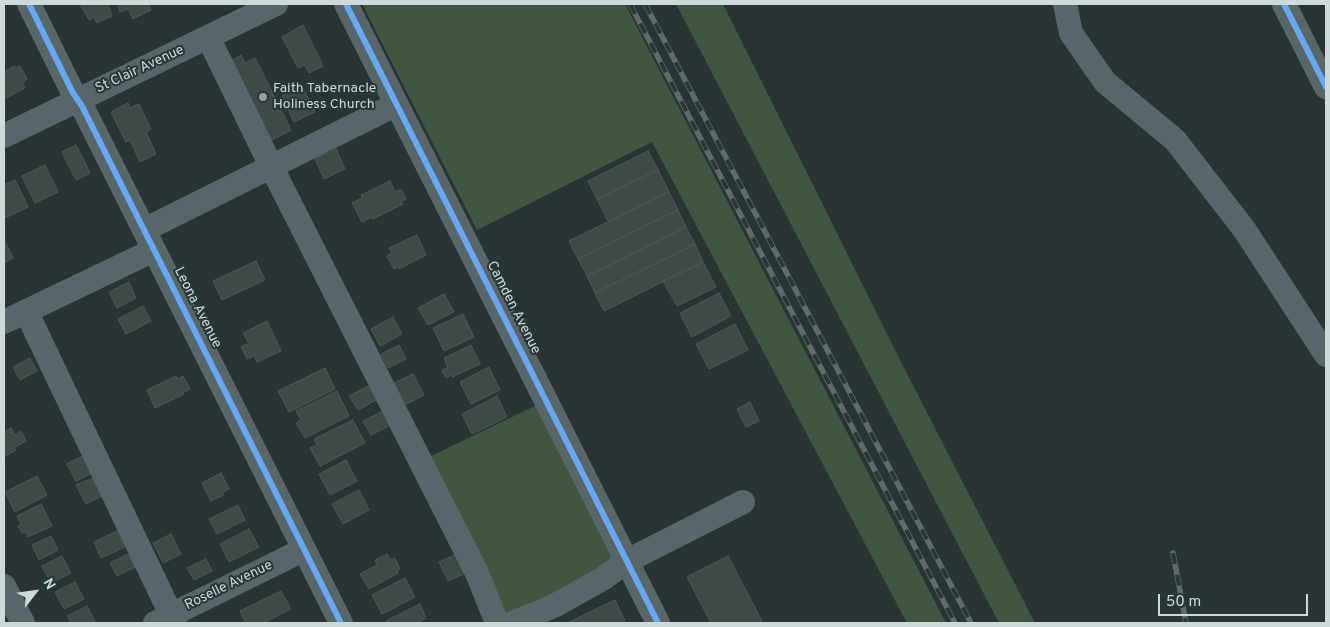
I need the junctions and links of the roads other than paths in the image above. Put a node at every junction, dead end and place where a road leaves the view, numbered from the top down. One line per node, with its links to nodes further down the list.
1 (29, 4): 8 (street, Leona Avenue)
2 (276, 4): 6 (street, St Clair Avenue)
3 (346, 4): 9 (street, Camden Avenue)
4 (1064, 4): 15 (street)
5 (1284, 4): 7 (street)
6 (208, 37): 8 (street, St Clair Avenue); 11 (street)
7 (1326, 87)
8 (77, 100): 10 (street, St Clair Avenue); 12 (street, Leona Avenue)
9 (396, 105): 11 (street); 18 (street, Camden Avenue)
10 (4, 136)
11 (271, 166): 12 (street); 23 (street)
12 (149, 240): 13 (street); 17 (street, Leona Avenue)
13 (26, 311): 14 (street); 20 (street)
14 (4, 322)
15 (1326, 355)
16 (743, 502): 18 (street)
17 (303, 550): 20 (street, Roselle Avenue); 22 (street, Leona Avenue)
18 (627, 561): 24 (street); 25 (street, Camden Avenue)
19 (4, 586): 21 (street)
20 (167, 621)
21 (23, 623)
22 (340, 623)
23 (497, 623)
24 (512, 623)
25 (658, 623)

